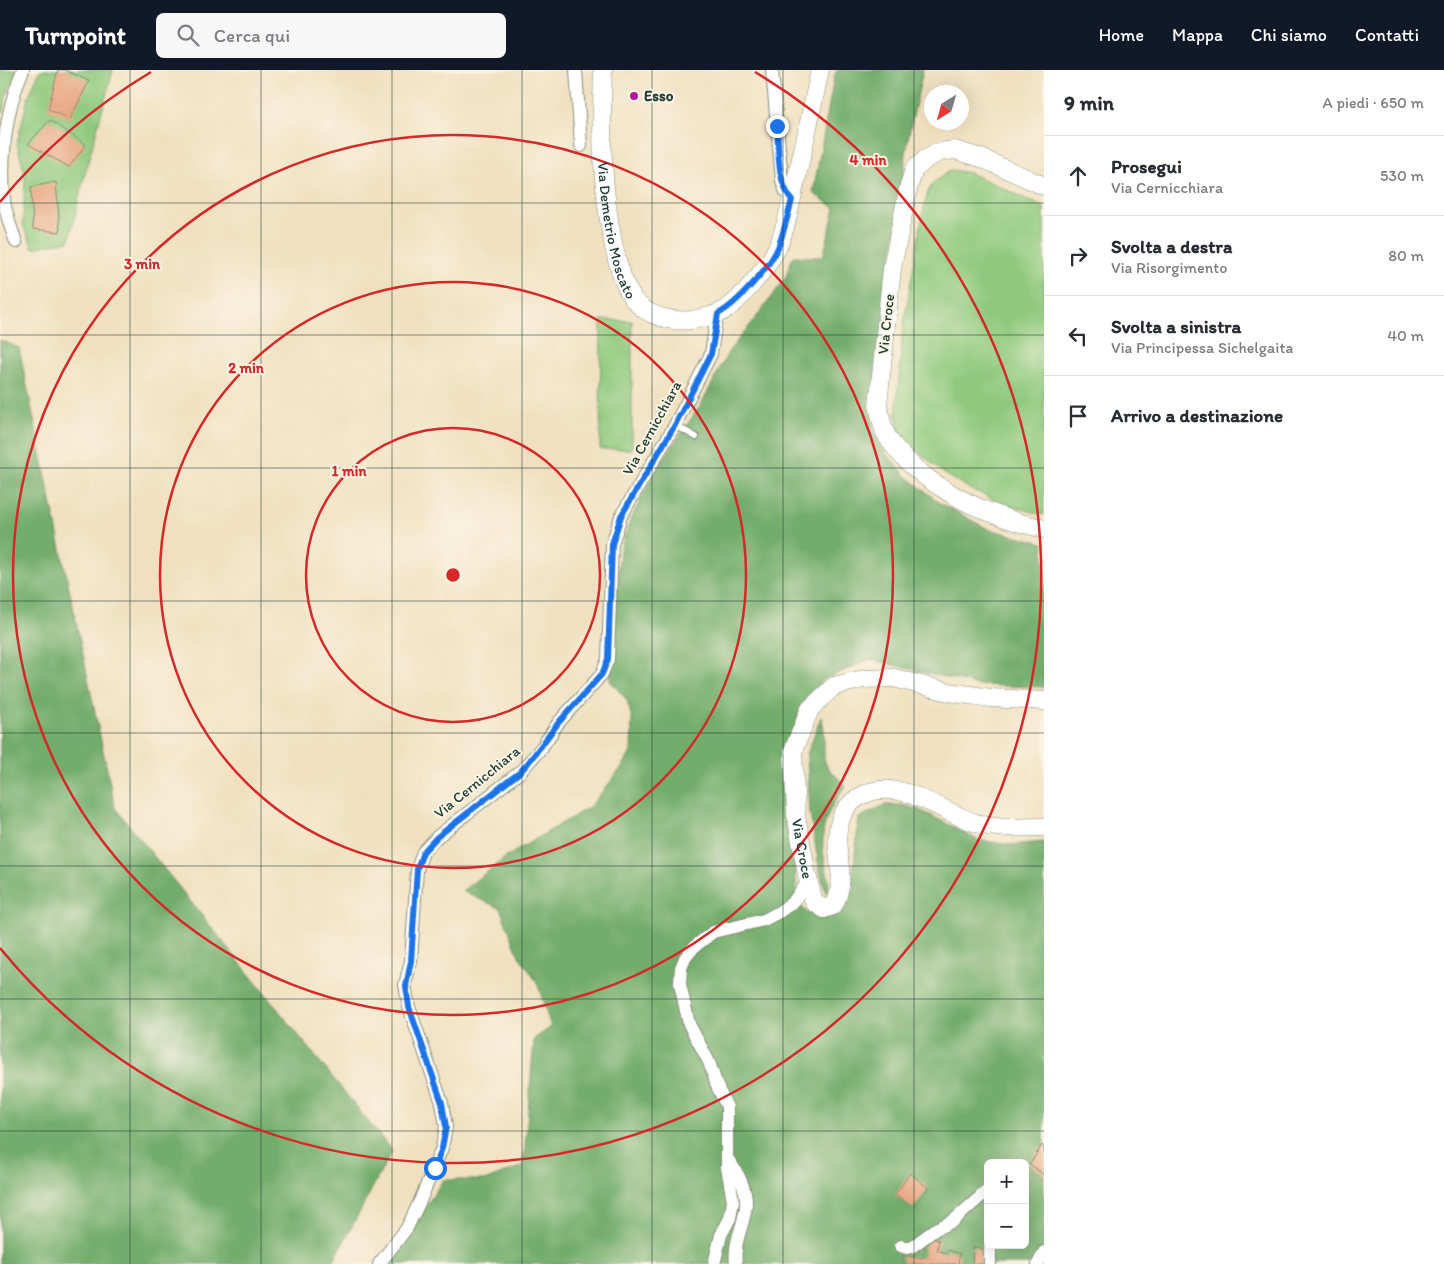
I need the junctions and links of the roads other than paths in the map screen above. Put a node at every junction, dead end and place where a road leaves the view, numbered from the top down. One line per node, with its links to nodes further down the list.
1 (24, 70): 9 (street)
2 (576, 70): 6 (street)
3 (603, 70): 10 (street, Via Demetrio Moscato)
4 (772, 70): 8 (street)
5 (820, 70): 8 (street)
6 (581, 146)
7 (1044, 186): 13 (street, Via Croce)
8 (792, 200): 10 (street)
9 (16, 242)
10 (718, 314): 11 (street, Via Cernicchiara)
11 (675, 425): 12 (lane); 22 (street, Via Cernicchiara)
12 (696, 437)
13 (1044, 529)
14 (1044, 701): 16 (street, Via Croce)
15 (1044, 827): 16 (street, Via Croce)
16 (808, 880): 17 (street)
17 (726, 1156): 23 (street); 24 (street)
18 (984, 1194): 19 (street)
19 (901, 1246)
20 (990, 1249): 25 (street)
21 (1044, 1252): 26 (street)
22 (379, 1264)
23 (714, 1264)
24 (736, 1264)
25 (990, 1264)
26 (1038, 1264)

